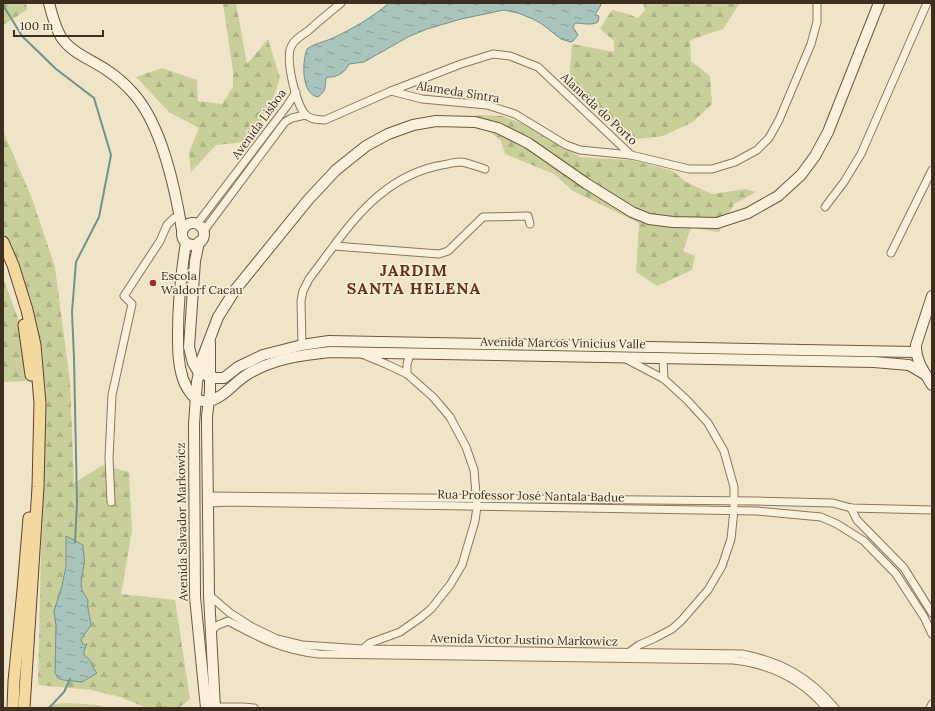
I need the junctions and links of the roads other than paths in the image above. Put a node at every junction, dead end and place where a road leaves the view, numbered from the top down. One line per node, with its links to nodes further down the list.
1 (49, 3): 15 (street)
2 (341, 3): 7 (street)
3 (817, 3): 9 (street, Alameda do Porto)
4 (879, 3): 25 (street, Avenida Salvador Markowicz)
5 (927, 3): 14 (street)
6 (391, 91): 8 (street, Alameda do Porto); 9 (street, Alameda Sintra); 9 (street, Alameda do Porto)
7 (296, 92): 8 (street); 10 (street, Avenida Lisboa)
8 (305, 115): 13 (street, Avenida Lisboa)
9 (631, 155)
10 (240, 169): 13 (street, Avenida Lisboa); 15 (street, Avenida Lisboa)
11 (485, 169): 21 (street)
12 (932, 170): 22 (street)
13 (247, 176): 17 (street, Avenida Lisboa)
14 (825, 208)
15 (188, 218): 17 (street); 19 (street); 48 (street, Avenida Lisboa)
16 (530, 224): 21 (street)
17 (203, 232): 20 (street)
18 (3, 242): 68 (main road)
19 (186, 242): 20 (street); 41 (street)
20 (199, 242): 34 (street)
21 (334, 246): 27 (street)
22 (891, 253)
23 (3, 259): 67 (main road)
24 (932, 296): 29 (street)
25 (210, 337): 34 (street, Avenida Salvador Markowicz); 37 (street, Avenida Salvador Markowicz)
26 (329, 342): 27 (street, Avenida Marcos Vinicius Valle); 28 (street); 29 (street, Avenida Marcos Vinicius Valle)
27 (302, 345): 37 (street, Avenida Marcos Vinicius Valle)
28 (330, 352): 30 (street, Avenida Marcos Vinicius Valle); 40 (street, Avenida Marcos Vinicius Valle)
29 (915, 352): 36 (street)
30 (360, 354): 31 (street, Avenida Marcos Vinicius Valle); 35 (street)
31 (410, 354): 32 (street, Avenida Marcos Vinicius Valle); 35 (street)
32 (623, 357): 33 (street, Avenida Marcos Vinicius Valle); 38 (street)
33 (663, 358): 36 (street, Avenida Marcos Vinicius Valle); 38 (street)
34 (199, 373): 37 (street); 41 (street, Avenida Salvador Markowicz)
35 (407, 374): 49 (street)
36 (926, 375): 39 (street)
37 (210, 377): 42 (street, Avenida Salvador Markowicz)
38 (664, 379): 47 (street)
39 (932, 385)
40 (218, 397): 42 (street, Avenida Marcos Vinicius Valle); 43 (street)
41 (195, 398): 42 (street); 44 (street, Avenida Salvador Markowicz)
42 (209, 401): 43 (street, Avenida Salvador Markowicz)
43 (207, 426): 45 (street, Avenida Salvador Markowicz)
44 (194, 466): 45 (street); 66 (street, Avenida Salvador Markowicz)
45 (207, 467): 46 (street, Avenida Salvador Markowicz)
46 (209, 499): 49 (street, Rua Professor José Nantala Badue); 57 (street, Avenida Salvador Markowicz)
47 (734, 501): 49 (street, Rua Professor José Nantala Badue); 50 (street, Rua Professor José Nantala Badue); 52 (street)
48 (111, 502)
49 (477, 502): 52 (street, Rua Professor José Nantala Badue); 63 (street)
50 (821, 503): 51 (street, Rua Professor José Nantala Badue); 54 (street)
51 (851, 508): 53 (street, Rua Professor José Nantala Badue); 55 (street)
52 (734, 510): 54 (street, Rua Professor José Nantala Badue); 64 (street)
53 (932, 510)
54 (821, 518): 56 (street, Rua Professor José Nantala Badue)
55 (857, 520): 56 (street); 59 (street)
56 (849, 532): 62 (street, Rua Professor José Nantala Badue)
57 (209, 595): 58 (street, Avenida Victor Justino Markowicz); 61 (street, Avenida Salvador Markowicz)
58 (230, 613): 60 (street); 63 (street, Avenida Victor Justino Markowicz)
59 (932, 613)
60 (228, 621): 61 (street); 63 (street, Avenida Victor Justino Markowicz)
61 (211, 632): 66 (street, Avenida Salvador Markowicz)
62 (932, 634)
63 (362, 652): 64 (street, Avenida Victor Justino Markowicz)
64 (628, 656): 70 (street, Avenida Victor Justino Markowicz); 71 (street, Avenida Victor Justino Markowicz)
65 (932, 704): 72 (street)
66 (210, 707): 69 (street)
67 (13, 708)
68 (24, 708)
69 (254, 708)
70 (826, 708)
71 (835, 708)
72 (930, 708)

